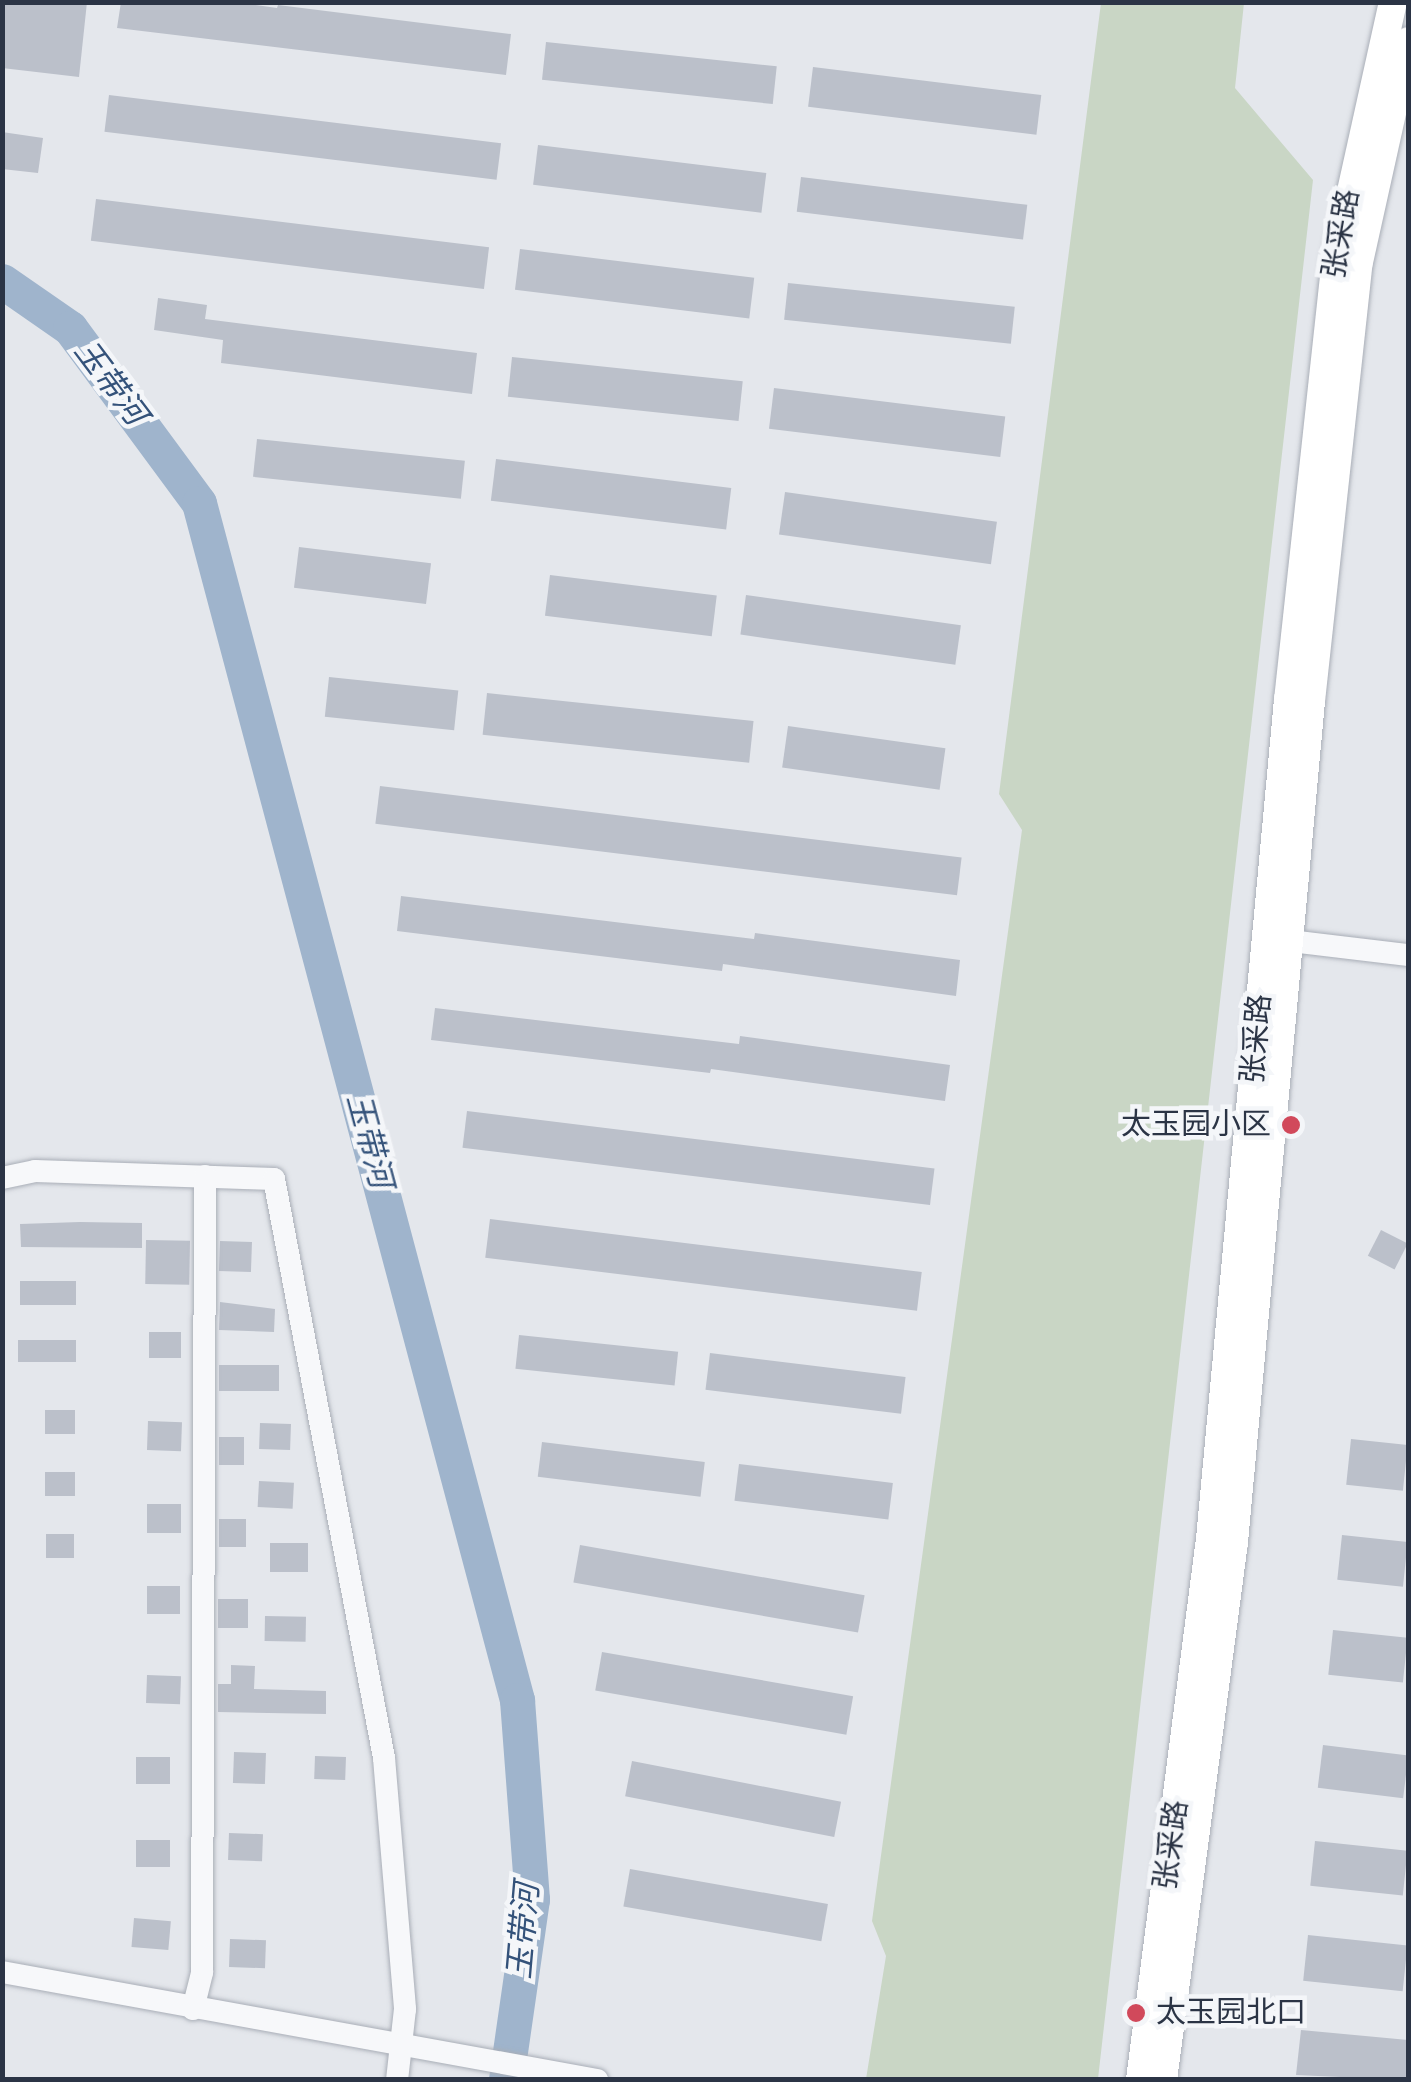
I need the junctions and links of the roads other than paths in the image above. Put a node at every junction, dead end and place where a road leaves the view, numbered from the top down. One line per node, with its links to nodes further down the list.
1 (1393, 2): 3 (main road, 张采路)
2 (1408, 41): 3 (main road, 张采路)
3 (1278, 940): 4 (street); 12 (main road, 张采路); 13 (main road, 张采路)
4 (1408, 954)
5 (205, 1176): 6 (street); 8 (street); 9 (street)
6 (2, 1178)
7 (2, 1972): 8 (street)
8 (193, 2009): 9 (street)
9 (402, 2046): 10 (street); 11 (street)
10 (397, 2080)
11 (596, 2080)
12 (1140, 2080)
13 (1163, 2080)

